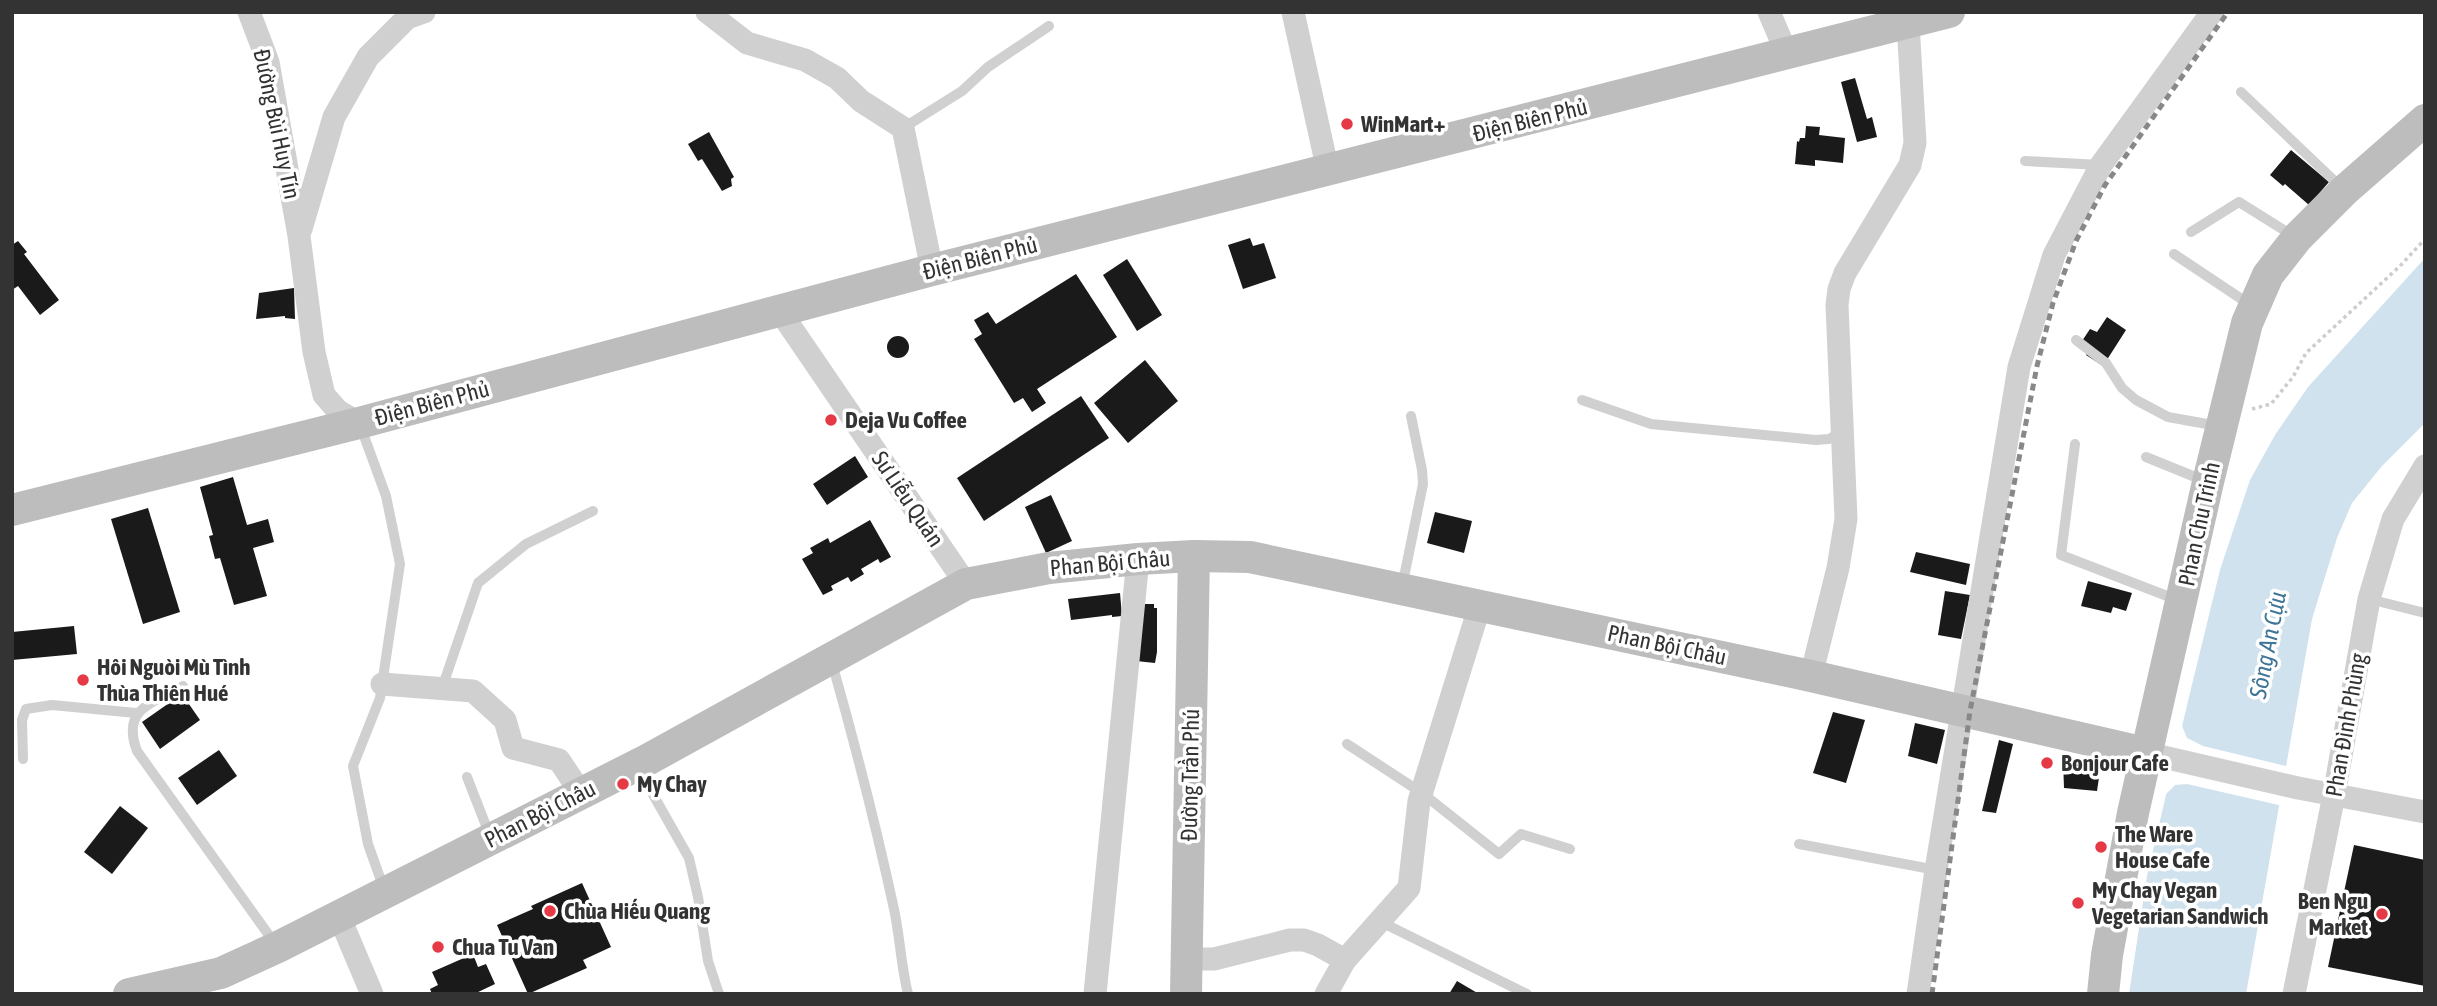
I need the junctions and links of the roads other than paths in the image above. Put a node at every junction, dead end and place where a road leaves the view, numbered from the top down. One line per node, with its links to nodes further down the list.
1 (249, 12): 19 (street, Đường Bùi Huy Tín)
2 (424, 12): 19 (street)
3 (707, 12): 13 (street)
4 (1293, 12): 16 (street)
5 (1769, 12): 10 (street)
6 (1949, 12): 8 (street, Điện Biên Phủ)
7 (2212, 12): 15 (street)
8 (1908, 23): 10 (street, Điện Biên Phủ); 30 (street)
9 (1049, 26): 13 (lane)
10 (1787, 54): 16 (street, Điện Biên Phủ)
11 (2241, 92): 17 (lane)
12 (2425, 120): 17 (street, Phan Chu Trinh)
13 (903, 128): 22 (street)
14 (2025, 161): 15 (lane)
15 (2101, 165): 50 (street)
16 (1328, 171): 22 (street, Điện Biên Phủ)
17 (2345, 190): 20 (street, Phan Chu Trinh)
18 (2191, 232): 20 (lane)
19 (299, 236): 29 (street, Đường Bùi Huy Tín)
20 (2297, 238): 23 (street, Phan Chu Trinh)
21 (2174, 254): 23 (lane)
22 (932, 270): 24 (street, Điện Biên Phủ)
23 (2254, 307): 28 (street, Phan Chu Trinh)
24 (779, 310): 29 (street, Điện Biên Phủ); 39 (street, Sư Liễu Quán)
25 (2076, 340): 28 (lane)
26 (1582, 400): 30 (lane)
27 (1411, 416): 40 (lane)
28 (2222, 421): 34 (street, Phan Chu Trinh)
29 (359, 423): 35 (street, Điện Biên Phủ); 47 (lane)
30 (1843, 431): 46 (street)
31 (2075, 444): 42 (lane)
32 (2146, 457): 34 (lane)
33 (2425, 466): 41 (street, Phan Đình Phùng)
34 (2207, 482): 42 (street, Phan Chu Trinh)
35 (12, 510)
36 (593, 512): 49 (lane)
37 (1194, 556): 38 (street, Phan Bội Châu); 40 (street, Phan Bội Châu); 69 (street, Đường Trần Phú)
38 (1138, 559): 39 (street, Phan Bội Châu); 75 (street)
39 (966, 584): 45 (street, Phan Bội Châu)
40 (1402, 587): 43 (street, Phan Bội Châu)
41 (2369, 599): 44 (lane); 59 (street, Phan Đình Phùng)
42 (2182, 602): 53 (street, Phan Chu Trinh)
43 (1480, 605): 46 (street, Phan Bội Châu); 58 (street)
44 (2425, 613)
45 (831, 658): 55 (street, Phan Bội Châu); 74 (lane)
46 (1811, 676): 50 (street, Phan Bội Châu)
47 (382, 684): 49 (street); 65 (lane)
48 (183, 686): 51 (lane)
49 (442, 688): 57 (street)
50 (1963, 710): 53 (street, Phan Bội Châu); 64 (street)
51 (136, 713): 54 (lane); 68 (lane)
52 (1347, 744): 58 (lane)
53 (2157, 755): 59 (street); 80 (street, Phan Chu Trinh)
54 (23, 759)
55 (636, 765): 57 (street, Phan Bội Châu); 73 (lane)
56 (467, 777): 61 (lane)
57 (581, 793): 61 (street, Phan Bội Châu)
58 (1422, 793): 63 (lane); 67 (street)
59 (2334, 795): 60 (street); 81 (street, Phan Đình Phùng)
60 (2425, 812)
61 (491, 839): 65 (street, Phan Bội Châu)
62 (1800, 844): 64 (lane)
63 (1570, 849)
64 (1936, 870): 79 (street)
65 (386, 892): 66 (street, Phan Bội Châu)
66 (338, 916): 68 (street, Phan Bội Châu); 72 (street)
67 (1379, 921): 70 (street); 78 (lane)
68 (278, 947): 71 (street, Phan Bội Châu)
69 (1187, 959): 70 (street); 76 (street, Đường Trần Phú)
70 (1345, 960): 77 (street)
71 (130, 994)
72 (372, 994)
73 (719, 994)
74 (908, 994)
75 (1095, 994)
76 (1186, 994)
77 (1326, 994)
78 (1527, 994)
79 (1918, 994)
80 (2103, 994)
81 (2294, 994)

